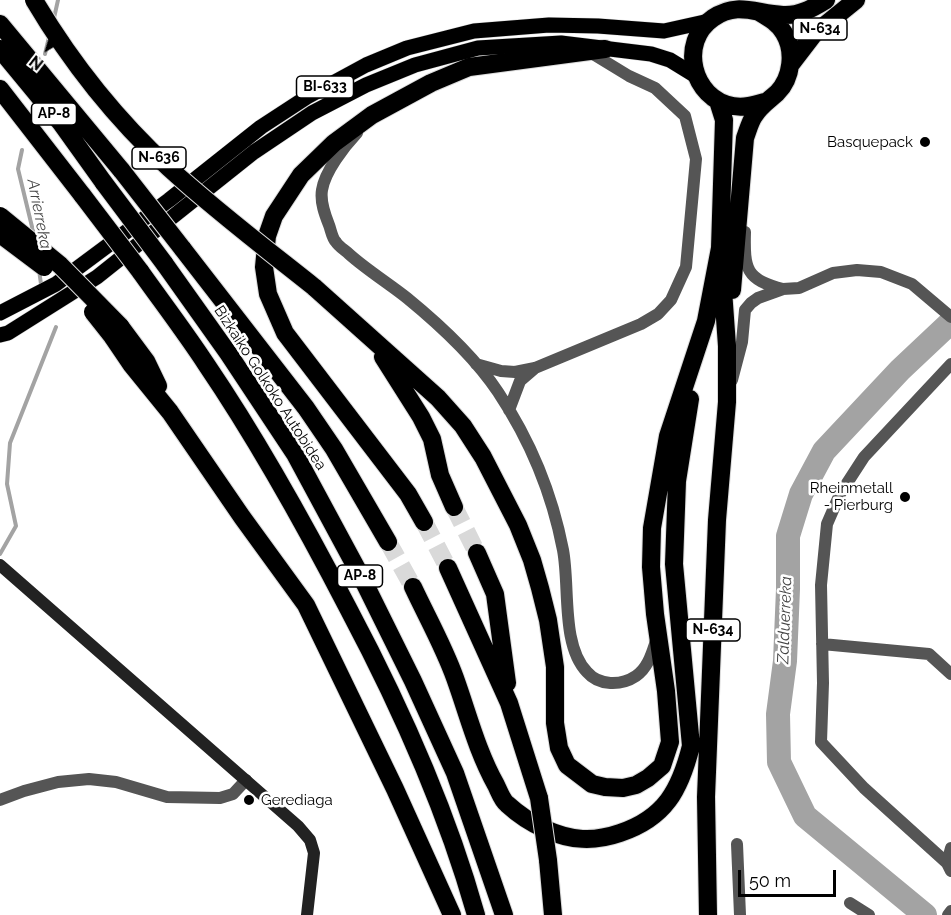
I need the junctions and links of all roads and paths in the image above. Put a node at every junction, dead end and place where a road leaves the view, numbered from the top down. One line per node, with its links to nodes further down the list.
1 (34, 0): 23 (highway, N-636, bridge)
2 (826, 0): 4 (highway, N-634)
3 (856, 0): 9 (highway, N-634)
4 (759, 12): 5 (highway, N-634); 9 (highway, N-634)
5 (709, 21): 10 (highway); 20 (main road, BI-633)
6 (0, 24): 34 (highway, bridge)
7 (0, 49): 53 (highway, Bizkaiko Golkoko Autobidea / AP-8, bridge)
8 (596, 50): 10 (main road, BI-633); 14 (highway); 25 (main road, BI-633); 29 (street)
9 (791, 64): 13 (highway, N-634)
10 (696, 76): 12 (highway)
11 (0, 89): 52 (highway, AP-8, bridge)
12 (718, 101): 13 (highway); 18 (highway, N-634)
13 (764, 102): 15 (highway, N-634)
14 (372, 115): 27 (street); 33 (highway)
15 (741, 193): 19 (street); 26 (highway, N-634)
16 (0, 216): 24 (highway, bridge)
17 (0, 234): 24 (highway, bridge)
18 (720, 248): 22 (highway); 26 (highway, N-634)
19 (783, 289): 21 (street); 30 (street)
20 (0, 313)
21 (951, 317)
22 (706, 321): 38 (highway); 39 (highway)
23 (355, 323): 32 (highway); 39 (highway)
24 (116, 331): 51 (highway)
25 (0, 336)
26 (727, 346): 30 (highway, N-634)
27 (476, 364): 29 (street); 31 (street)
28 (951, 364): 40 (street)
29 (535, 368): 31 (street)
30 (727, 402): 55 (highway, N-634)
31 (509, 410): 39 (street)
32 (454, 507)
33 (424, 522)
34 (388, 542)
35 (477, 553): 42 (highway)
36 (448, 568): 42 (highway)
37 (4, 569): 43 (street)
38 (413, 587)
39 (657, 637)
40 (822, 644): 41 (street); 47 (street)
41 (951, 674)
42 (509, 703): 54 (highway, bridge)
43 (246, 780): 44 (street); 50 (street)
44 (0, 800)
45 (737, 844): 56 (street)
46 (951, 849): 47 (street)
47 (949, 867)
48 (850, 903): 57 (street)
49 (951, 911): 58 (street)
50 (307, 915)
51 (452, 915)
52 (476, 915)
53 (504, 915)
54 (553, 915)
55 (708, 915)
56 (740, 915)
57 (869, 915)
58 (948, 915)

